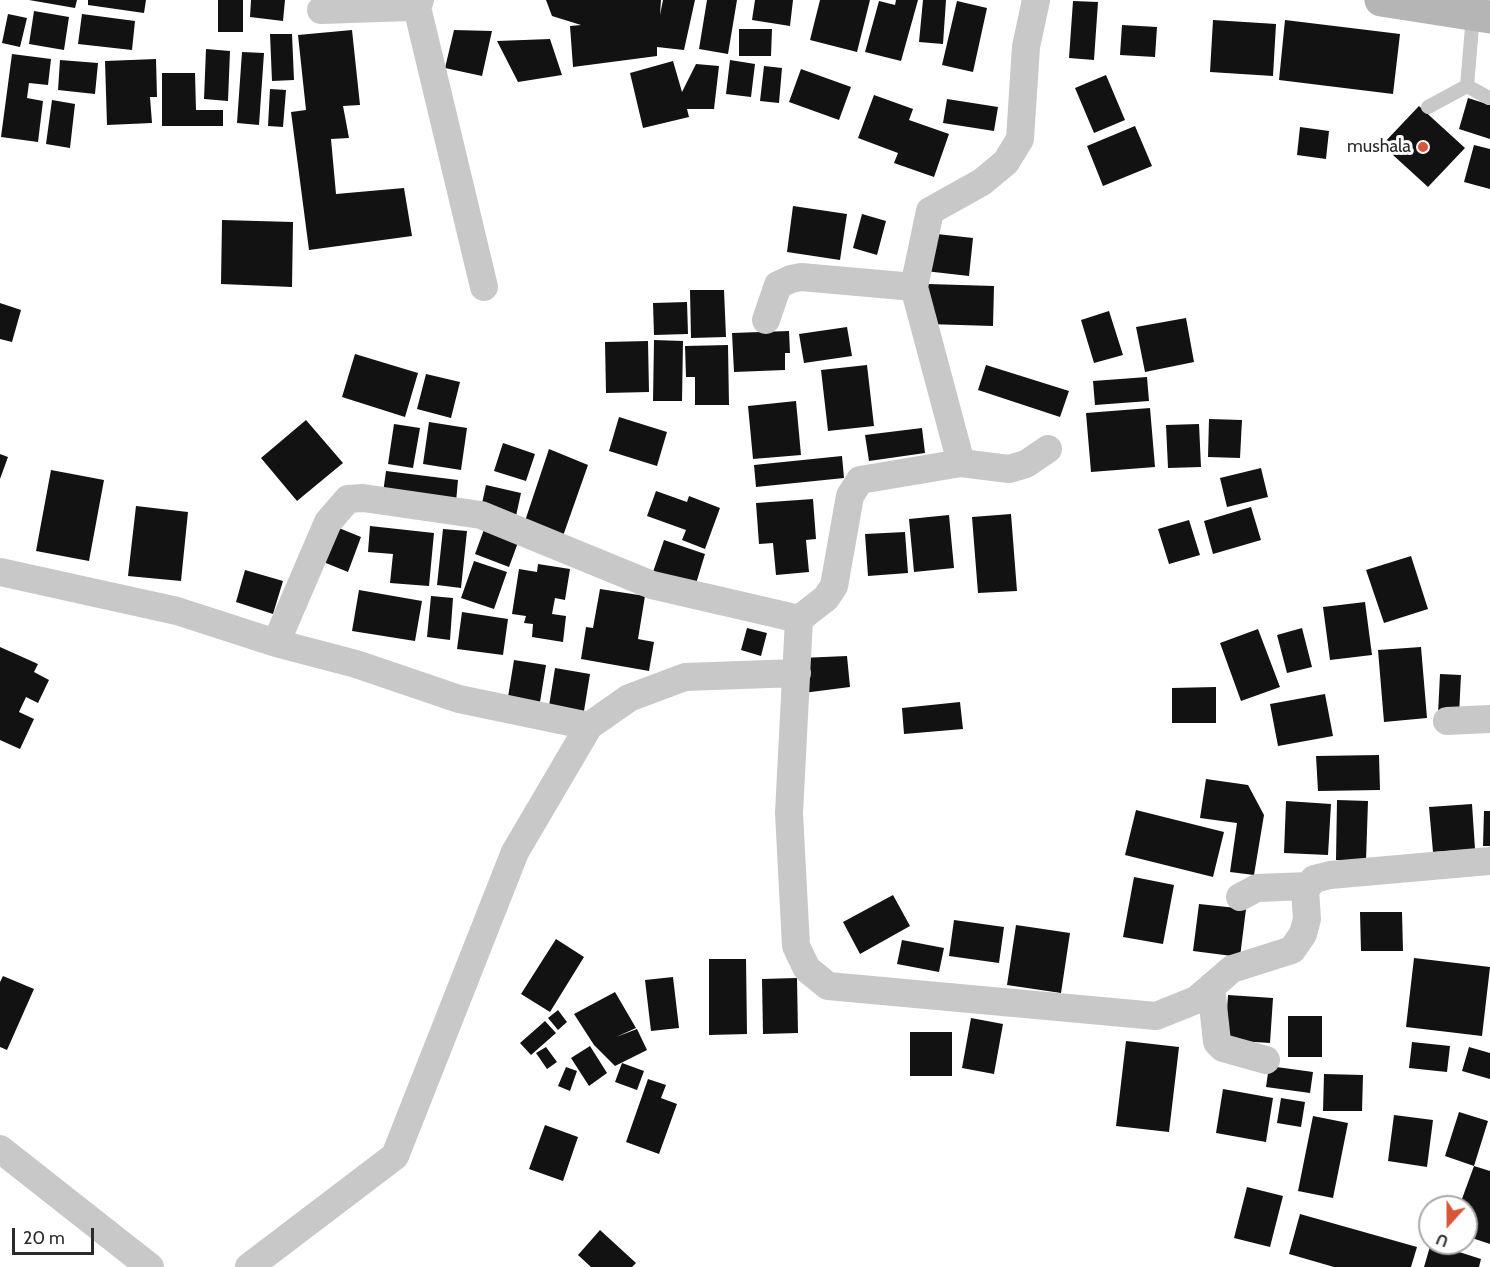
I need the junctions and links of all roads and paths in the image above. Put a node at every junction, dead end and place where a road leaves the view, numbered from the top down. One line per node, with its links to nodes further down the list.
1 (1036, 0): 9 (street)
2 (1382, 0): 5 (main road)
3 (418, 1): 4 (street); 10 (street)
4 (321, 10)
5 (1481, 16): 6 (lane)
6 (1467, 86): 7 (lane); 8 (lane)
7 (1489, 98)
8 (1428, 107)
9 (914, 286): 11 (street); 13 (street)
10 (484, 287)
11 (766, 320)
12 (1048, 449): 13 (street)
13 (961, 463): 15 (street)
14 (0, 572): 16 (street)
15 (799, 620): 16 (street); 17 (street)
16 (276, 643): 20 (street)
17 (797, 673): 20 (street); 24 (street)
18 (1490, 719): 19 (street)
19 (1447, 721)
20 (589, 726): 28 (street)
21 (1490, 861): 22 (street)
22 (1308, 885): 23 (street); 24 (street)
23 (1240, 897)
24 (1211, 987): 25 (street)
25 (1266, 1060)
26 (0, 1149): 27 (street)
27 (150, 1267)
28 (249, 1267)

